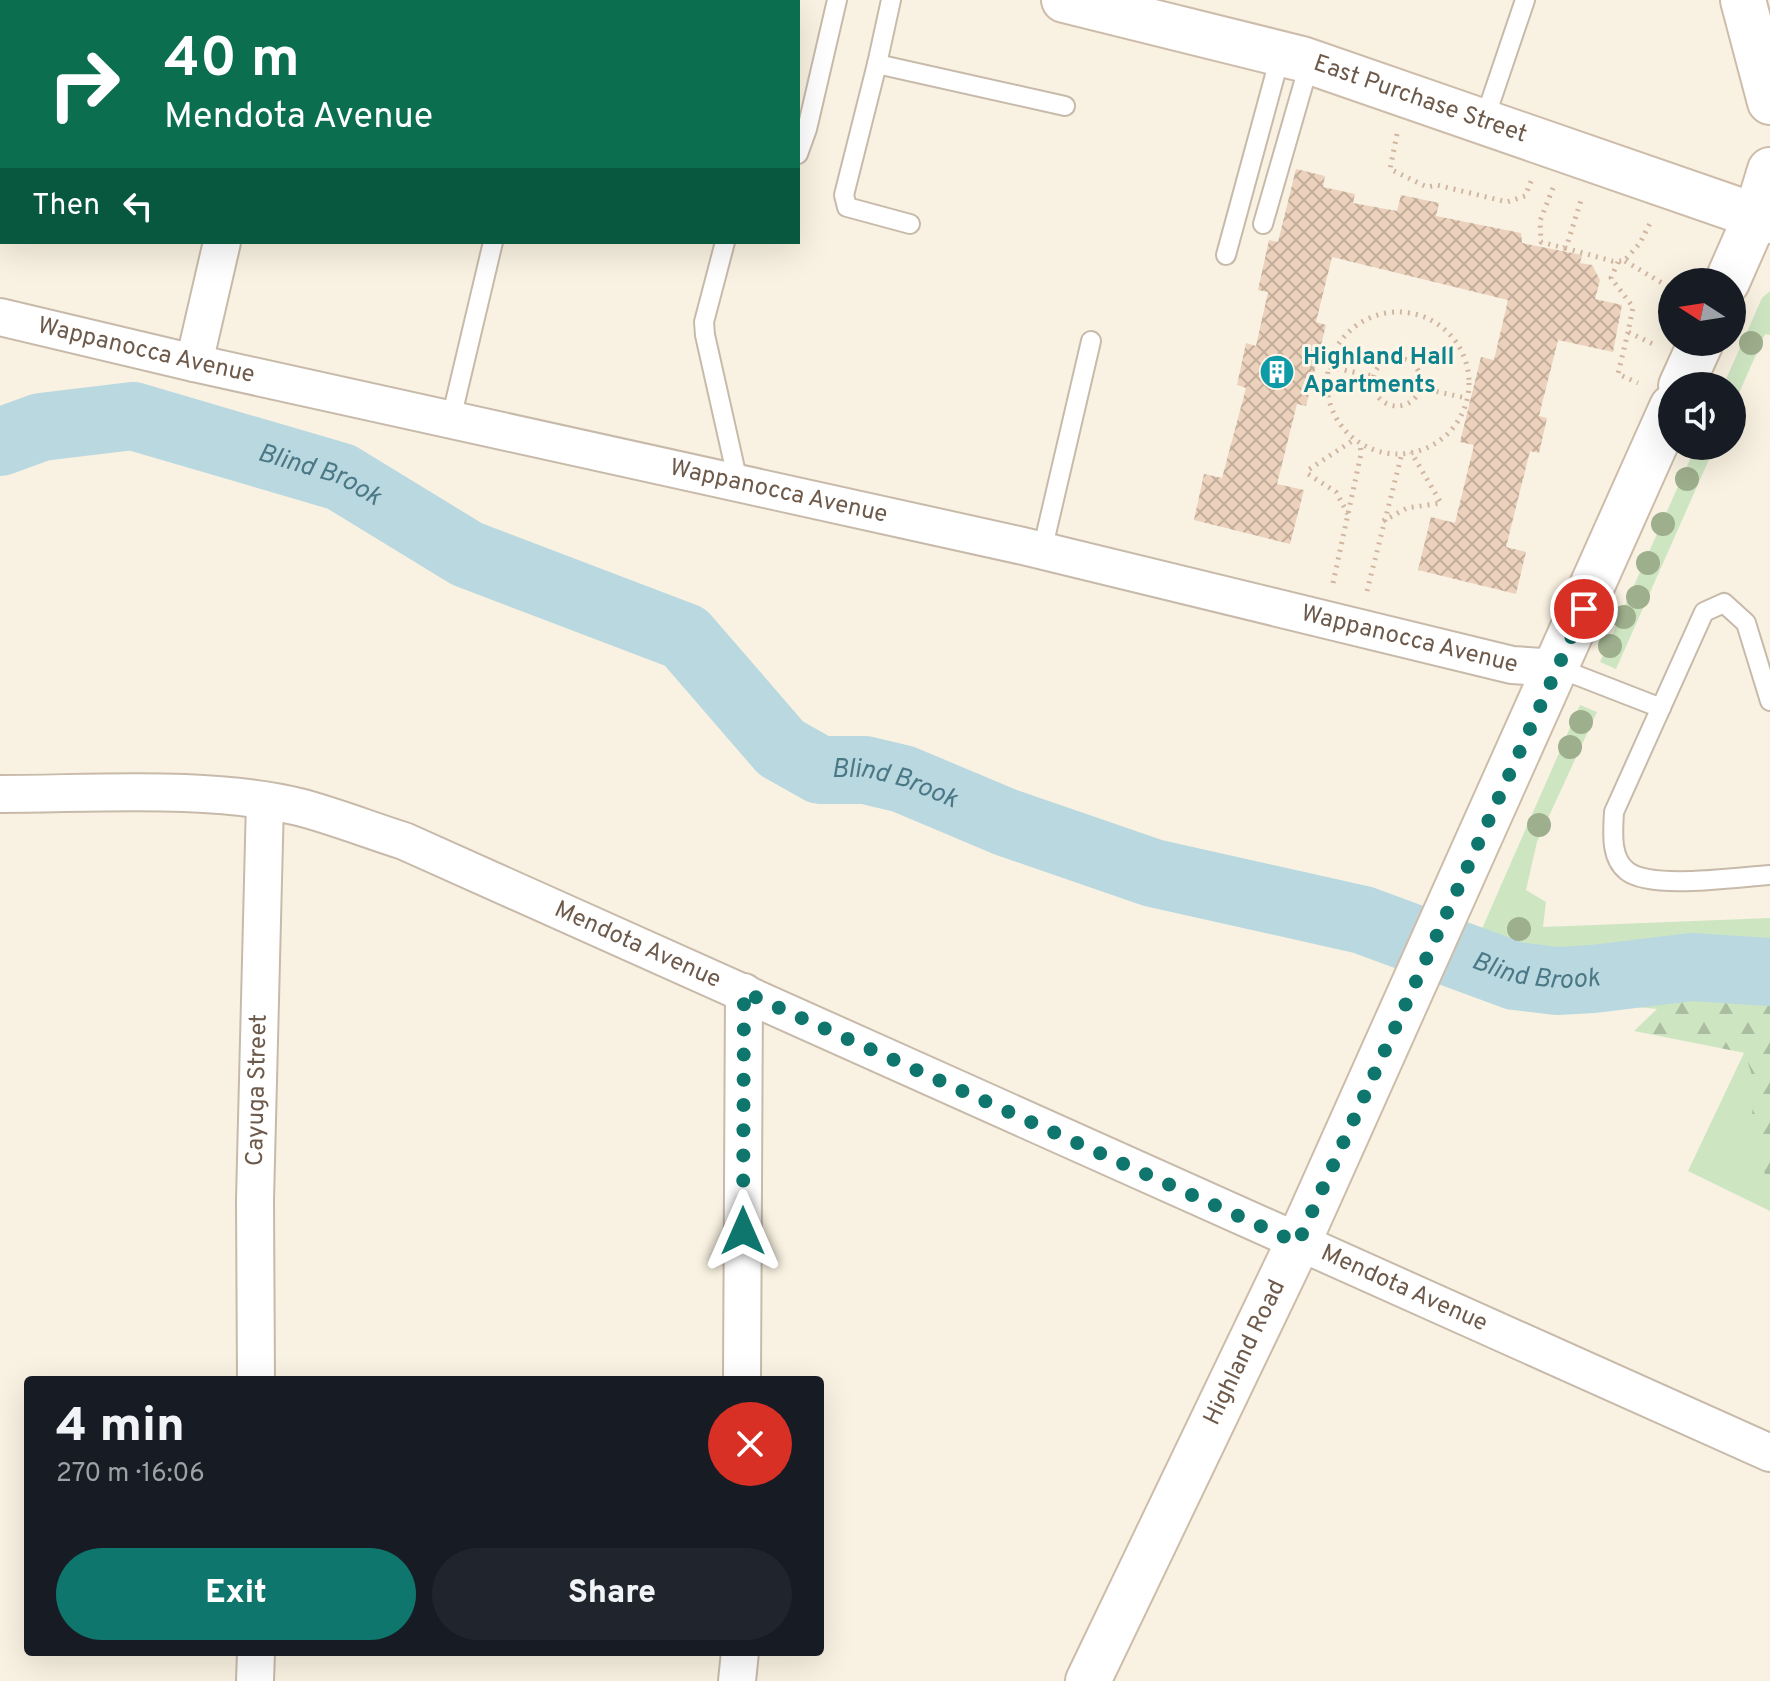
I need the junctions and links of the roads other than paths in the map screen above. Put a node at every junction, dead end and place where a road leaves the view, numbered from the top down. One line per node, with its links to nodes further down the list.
1 (837, 0): 11 (lane)
2 (891, 0): 7 (lane)
3 (1064, 0): 6 (street, East Purchase Street)
4 (1525, 0): 10 (lane)
5 (1743, 0): 8 (street)
6 (1295, 57): 10 (street, East Purchase Street); 15 (lane); 19 (lane)
7 (877, 64): 9 (lane); 14 (lane)
8 (1770, 102)
9 (1065, 106)
10 (1484, 121): 13 (street, East Purchase Street)
11 (800, 148)
12 (1770, 170): 13 (street)
13 (1763, 218): 20 (street)
14 (910, 224)
15 (1263, 224)
16 (222, 244): 23 (street)
17 (493, 244): 25 (lane)
18 (724, 244): 26 (lane)
19 (1226, 255)
20 (1735, 268)
21 (0, 317): 23 (street, Wappanocca Avenue)
22 (1091, 341): 27 (lane)
23 (194, 363): 25 (street, Wappanocca Avenue)
24 (1655, 395): 28 (street, Highland Road)
25 (451, 419): 26 (street, Wappanocca Avenue)
26 (738, 482): 27 (street, Wappanocca Avenue)
27 (1042, 551): 28 (street, Wappanocca Avenue)
28 (1558, 668): 30 (lane); 35 (street, Highland Road)
29 (1770, 701): 30 (lane)
30 (1661, 708): 33 (lane)
31 (0, 794): 32 (street, Mendota Avenue)
32 (265, 801): 34 (street, Mendota Avenue); 36 (street, Cayuga Street)
33 (1770, 875)
34 (744, 992): 35 (street, Mendota Avenue); 37 (street)
35 (1298, 1243): 38 (street, Mendota Avenue); 43 (street, Highland Road)
36 (256, 1376)
37 (742, 1376)
38 (1770, 1453)
39 (256, 1656): 41 (street)
40 (740, 1656): 42 (street)
41 (255, 1681)
42 (737, 1681)
43 (1088, 1681)

